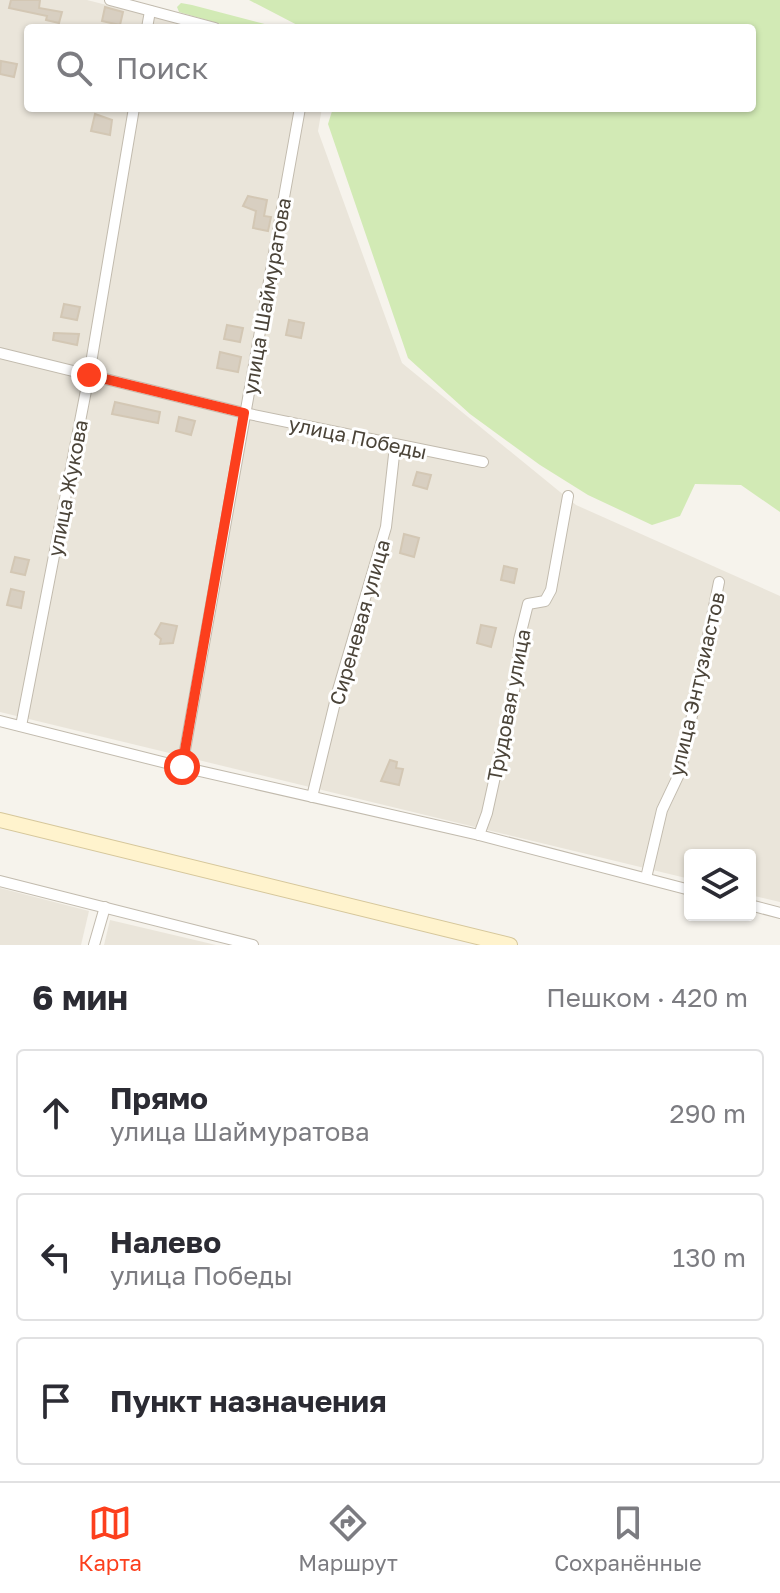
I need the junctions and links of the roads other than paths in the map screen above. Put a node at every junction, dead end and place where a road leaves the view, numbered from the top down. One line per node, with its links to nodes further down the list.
1 (110, 0): 2 (street)
2 (150, 11): 3 (street); 4 (street)
3 (148, 24)
4 (200, 24)
5 (133, 112): 8 (street, улица Жукова)
6 (299, 112): 9 (street, улица Шаймуратова)
7 (0, 353): 8 (street, улица Победы)
8 (89, 375): 9 (street, улица Победы); 15 (street, улица Жукова)
9 (244, 413): 10 (street, улица Победы); 16 (street, улица Шаймуратова)
10 (395, 446): 11 (street, улица Победы); 17 (street, Сиреневая улица)
11 (483, 462)
12 (568, 496): 19 (street, Трудовая улица)
13 (719, 582): 20 (street, улица Энтузиастов)
14 (0, 721): 15 (street)
15 (21, 726): 16 (street)
16 (182, 767): 17 (street)
17 (312, 797): 19 (street)
18 (0, 820): 28 (main road)
19 (479, 835): 20 (street)
20 (646, 878): 22 (street)
21 (0, 881): 23 (street)
22 (684, 888)
23 (105, 907): 26 (street); 27 (street)
24 (756, 907): 25 (street)
25 (780, 913)
26 (94, 945)
27 (253, 945)
28 (510, 945)

